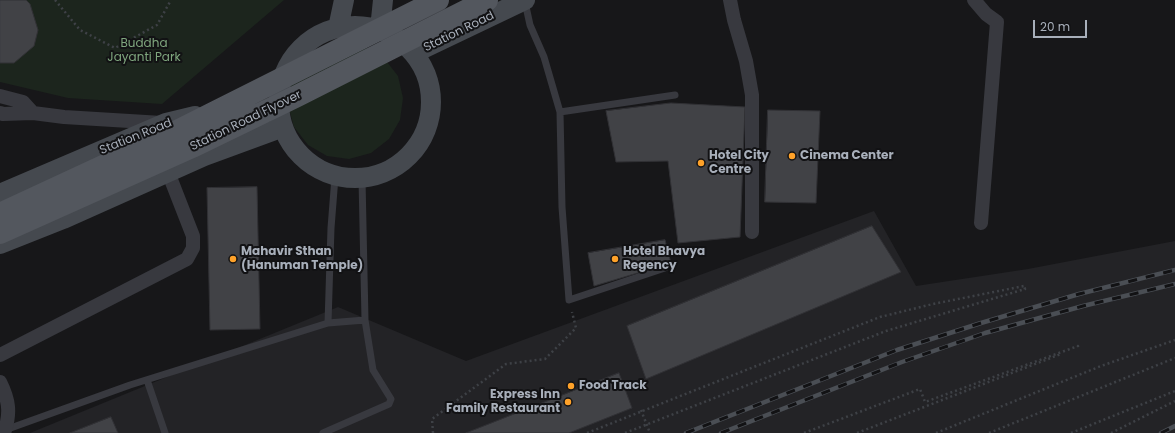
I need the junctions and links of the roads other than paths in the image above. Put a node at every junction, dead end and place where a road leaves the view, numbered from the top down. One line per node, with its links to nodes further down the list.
1 (344, 0): 9 (main road)
2 (383, 0): 10 (main road)
3 (428, 0): 10 (main road)
4 (438, 0): 24 (main road, Station Road Flyover)
5 (487, 0): 27 (main road, Station Road Flyover)
6 (525, 0): 11 (main road, Station Road); 16 (lane)
7 (730, 0): 26 (street)
8 (974, 0): 25 (street)
9 (338, 28): 10 (main road); 14 (main road)
10 (387, 33): 11 (main road)
11 (414, 53): 22 (main road)
12 (675, 95): 16 (lane)
13 (0, 96): 15 (street)
14 (278, 96): 18 (main road, Station Road); 19 (main road)
15 (33, 112): 17 (street); 18 (street)
16 (560, 112): 29 (lane)
17 (0, 113)
18 (166, 123): 23 (main road, Station Road)
19 (283, 127): 20 (main road); 21 (main road)
20 (168, 172): 28 (main road); 32 (street)
21 (335, 176): 22 (main road); 31 (lane)
22 (362, 179): 30 (lane)
23 (0, 194)
24 (0, 214)
25 (982, 222)
26 (752, 232)
27 (0, 233)
28 (0, 244)
29 (665, 268)
30 (365, 320): 31 (lane); 37 (lane)
31 (328, 323): 33 (lane)
32 (0, 355)
33 (147, 380): 35 (lane); 36 (lane)
34 (0, 382): 35 (street)
35 (5, 432)
36 (165, 433)
37 (323, 433)

